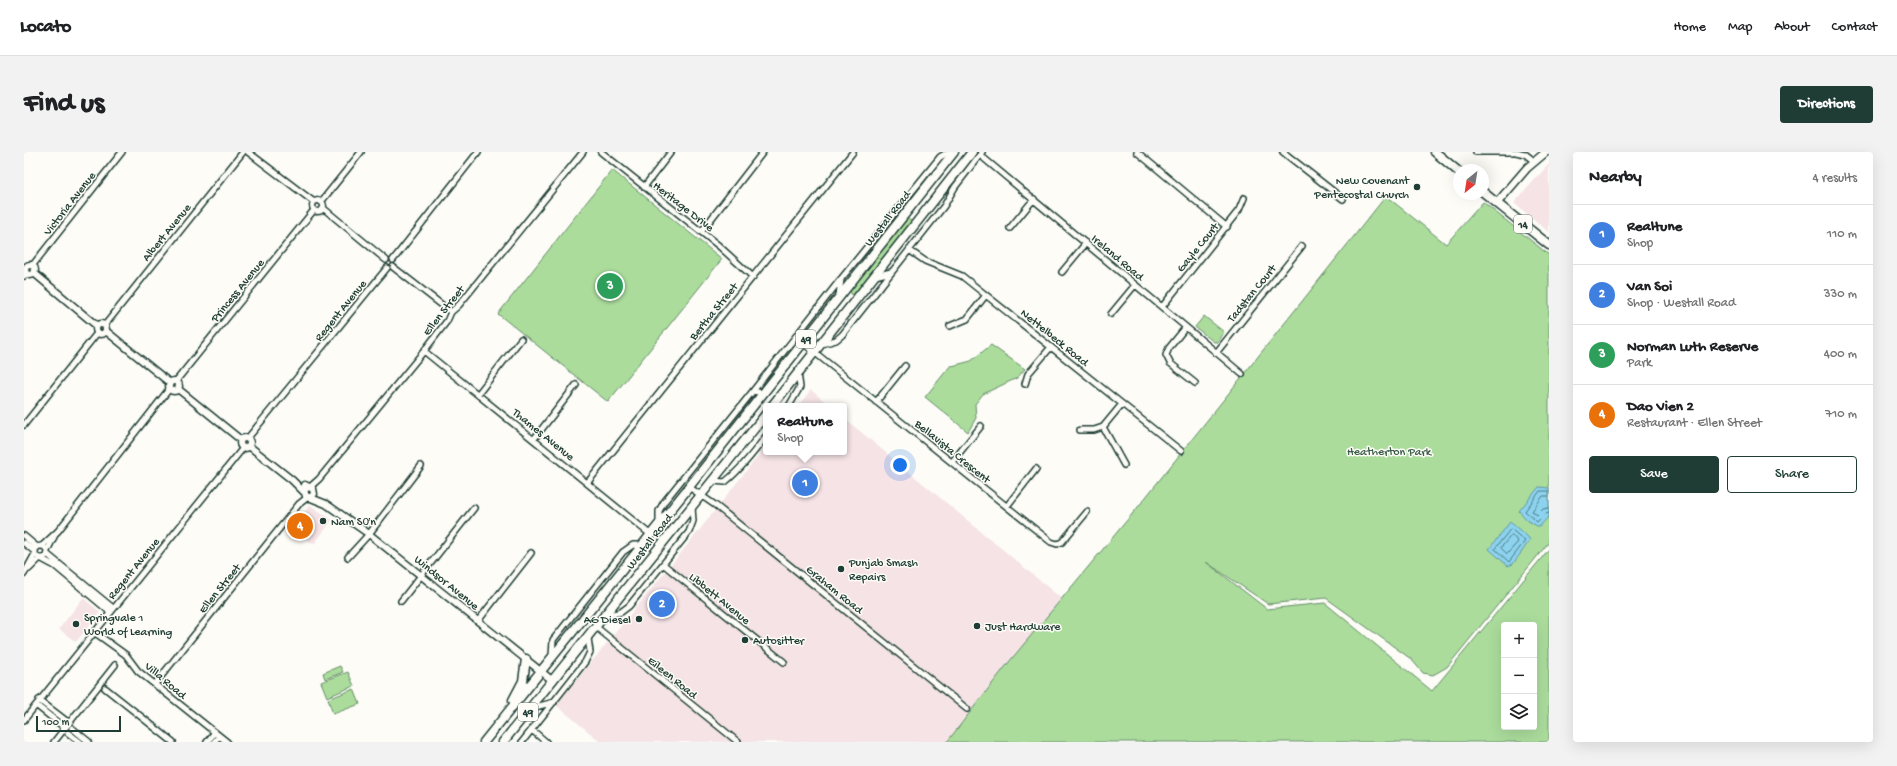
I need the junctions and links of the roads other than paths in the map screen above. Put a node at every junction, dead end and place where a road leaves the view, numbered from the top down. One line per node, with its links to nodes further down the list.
1 (122, 152): 42 (street, Victoria Avenue)
2 (243, 152): 3 (street); 56 (street, Albert Avenue)
3 (248, 152): 27 (street)
4 (361, 152): 29 (street)
5 (478, 152): 39 (street)
6 (583, 152): 52 (street, Ellen Street)
7 (601, 152): 22 (street, Heritage Drive)
8 (671, 152): 22 (street)
9 (763, 152): 33 (street)
10 (853, 152): 46 (street, Bertha Street)
11 (972, 152): 45 (main road, 49)
12 (1137, 152): 31 (street)
13 (1283, 152): 25 (street)
14 (1435, 152): 21 (main road)
15 (1476, 152): 16 (street)
16 (1515, 152): 20 (street)
17 (1546, 152): 20 (main road)
18 (953, 153): 47 (street, Westall Road); 50 (main road, Westall Road / 49)
19 (981, 153): 26 (street, Ireland Road); 37 (street)
20 (1534, 161): 28 (main road)
21 (1453, 167)
22 (644, 187): 33 (street, Heritage Drive)
23 (1489, 197): 28 (main road, 14)
24 (1244, 198): 31 (street, Gayle Court)
25 (1343, 199)
26 (1034, 200): 32 (street); 34 (street, Ireland Road)
27 (314, 202): 29 (street); 30 (street)
28 (1497, 203): 35 (main road, 14)
29 (322, 205): 30 (street); 38 (street)
30 (314, 210): 70 (street, Princess Avenue)
31 (1227, 226): 51 (street, Gayle Court)
32 (1010, 228)
33 (701, 232): 46 (street, Heritage Drive)
34 (1086, 243): 44 (street); 48 (street, Ireland Road)
35 (1549, 244)
36 (1302, 246): 64 (street, Tadstan Court)
37 (909, 250): 43 (street); 49 (street, Nettelbeck Road)
38 (386, 260): 39 (street); 41 (street)
39 (393, 260): 40 (street)
40 (393, 267): 41 (street); 52 (street)
41 (387, 268): 87 (street, Regent Avenue)
42 (27, 269): 57 (street)
43 (894, 270): 45 (street); 60 (street)
44 (1062, 272)
45 (875, 276): 60 (main road, 49)
46 (753, 277): 96 (street, Bertha Street)
47 (841, 279): 50 (street); 74 (street, Westall Road)
48 (1135, 285): 51 (street, Ireland Road); 53 (street)
49 (986, 295): 54 (street); 61 (street, Nettelbeck Road)
50 (839, 297): 59 (main road, Westall Road / 49)
51 (1162, 307): 55 (street, Ireland Road)
52 (451, 312): 62 (street, Ellen Street)
53 (1111, 314)
54 (950, 326)
55 (1186, 327): 64 (street, Ireland Road); 69 (street)
56 (105, 328): 57 (street); 70 (street)
57 (98, 329): 82 (street)
58 (521, 340): 76 (street)
59 (803, 343): 63 (street, Bellavista Crescent); 68 (main road, Westall Road / 49)
60 (822, 344): 63 (main road, 49)
61 (1051, 346): 71 (street); 80 (street, Nettelbeck Road)
62 (424, 350): 76 (street, Thames Avenue); 98 (street, Ellen Street)
63 (815, 353): 66 (main road, 49); 77 (street, Bellavista Crescent)
64 (1216, 353): 67 (street, Ireland Road)
65 (905, 366): 77 (street)
66 (798, 373): 73 (main road, 49); 79 (street)
67 (1242, 374)
68 (777, 377): 73 (main road); 75 (main road, Westall Road / 49)
69 (1195, 383)
70 (172, 384): 87 (street); 105 (street, Princess Avenue)
71 (1025, 384)
72 (576, 385): 86 (street)
73 (788, 386): 78 (main road, 49)
74 (753, 391): 75 (street); 104 (street, Westall Road)
75 (763, 393): 97 (main road, Westall Road / 49)
76 (478, 394): 86 (street, Thames Avenue)
77 (876, 402): 91 (street, Bellavista Crescent)
78 (774, 403)
79 (790, 403)
80 (1122, 404): 84 (street); 90 (street, Nettelbeck Road)
81 (763, 418): 95 (main road, Westall Road / 49)
82 (24, 425)
83 (981, 426): 91 (street)
84 (1103, 427): 85 (street); 92 (street)
85 (1080, 430)
86 (534, 439): 96 (street, Thames Avenue)
87 (244, 440): 89 (street)
88 (763, 440): 95 (street)
89 (246, 447): 98 (street, Windsor Avenue); 120 (street, Regent Avenue)
90 (1181, 451)
91 (952, 462): 100 (street, Bellavista Crescent)
92 (1124, 465)
93 (421, 466): 106 (street)
94 (1036, 469): 100 (street)
95 (713, 481): 99 (main road, Westall Road / 49)
96 (588, 482): 107 (street, Thames Avenue)
97 (689, 487): 99 (street, Graham Road); 104 (main road, Westall Road / 49)
98 (309, 492): 106 (street, Windsor Avenue); 132 (street, Ellen Street)
99 (701, 496): 101 (main road, Westall Road / 49); 138 (street, Graham Road)
100 (1007, 506): 103 (street, Bellavista Crescent)
101 (692, 507): 116 (street, Westall Road); 121 (main road, Westall Road / 49)
102 (474, 508): 118 (street)
103 (1087, 512)
104 (659, 525): 107 (main road, Westall Road / 49)
105 (58, 531): 111 (street, Princess Avenue); 112 (street, Princess Avenue)
106 (369, 534): 114 (street); 118 (street, Windsor Avenue)
107 (651, 535): 110 (main road, Westall Road / 49)
108 (24, 536): 111 (street)
109 (24, 543): 111 (street)
110 (643, 545): 126 (main road, Westall Road / 49); 126 (street, Westall Road)
111 (37, 549): 112 (street); 115 (street); 117 (street, Princess Avenue)
112 (47, 553): 115 (street, Princess Avenue); 120 (street)
113 (530, 553): 122 (street)
114 (348, 557)
115 (41, 559): 117 (street, Princess Avenue); 120 (street)
116 (663, 564): 121 (street, Westall Road); 128 (street, Libbett Avenue)
117 (24, 574)
118 (421, 575): 119 (street); 122 (street, Windsor Avenue)
119 (401, 601)
120 (111, 610): 124 (street, Regent Avenue)
121 (605, 616): 123 (main road, Westall Road / 49)
122 (478, 621): 127 (street, Windsor Avenue)
123 (596, 627): 125 (main road, Westall Road / 49); 155 (street, Eileen Road)
124 (94, 632): 132 (street, Villa Road); 134 (street, Regent Avenue)
125 (588, 638): 131 (main road, Westall Road / 49); 135 (street)
126 (552, 657): 130 (main road, Westall Road / 49)
127 (526, 659): 130 (street, Windsor Avenue); 139 (main road)
128 (784, 662)
129 (115, 666): 141 (street)
130 (541, 671): 131 (street, Windsor Avenue); 139 (main road, Westall Road / 49)
131 (553, 681): 137 (main road, Westall Road / 49)
132 (155, 684): 143 (street, Villa Road)
133 (104, 688): 147 (street)
134 (39, 700): 136 (street, Regent Avenue); 141 (street)
135 (554, 702): 137 (street); 142 (street)
136 (36, 705): 140 (street, Regent Avenue); 141 (street)
137 (531, 708): 152 (main road, Westall Road / 49)
138 (967, 709)
139 (506, 714): 151 (main road, Westall Road / 49)
140 (24, 720)
141 (68, 728): 144 (street); 145 (street); 146 (street)
142 (532, 730): 153 (street); 154 (street)
143 (217, 734): 148 (street); 149 (street); 150 (street, Villa Road)
144 (54, 742)
145 (80, 742)
146 (89, 742)
147 (173, 742)
148 (207, 742)
149 (214, 742)
150 (227, 742)
151 (484, 742)
152 (503, 742)
153 (522, 742)
154 (546, 742)
155 (738, 742)

